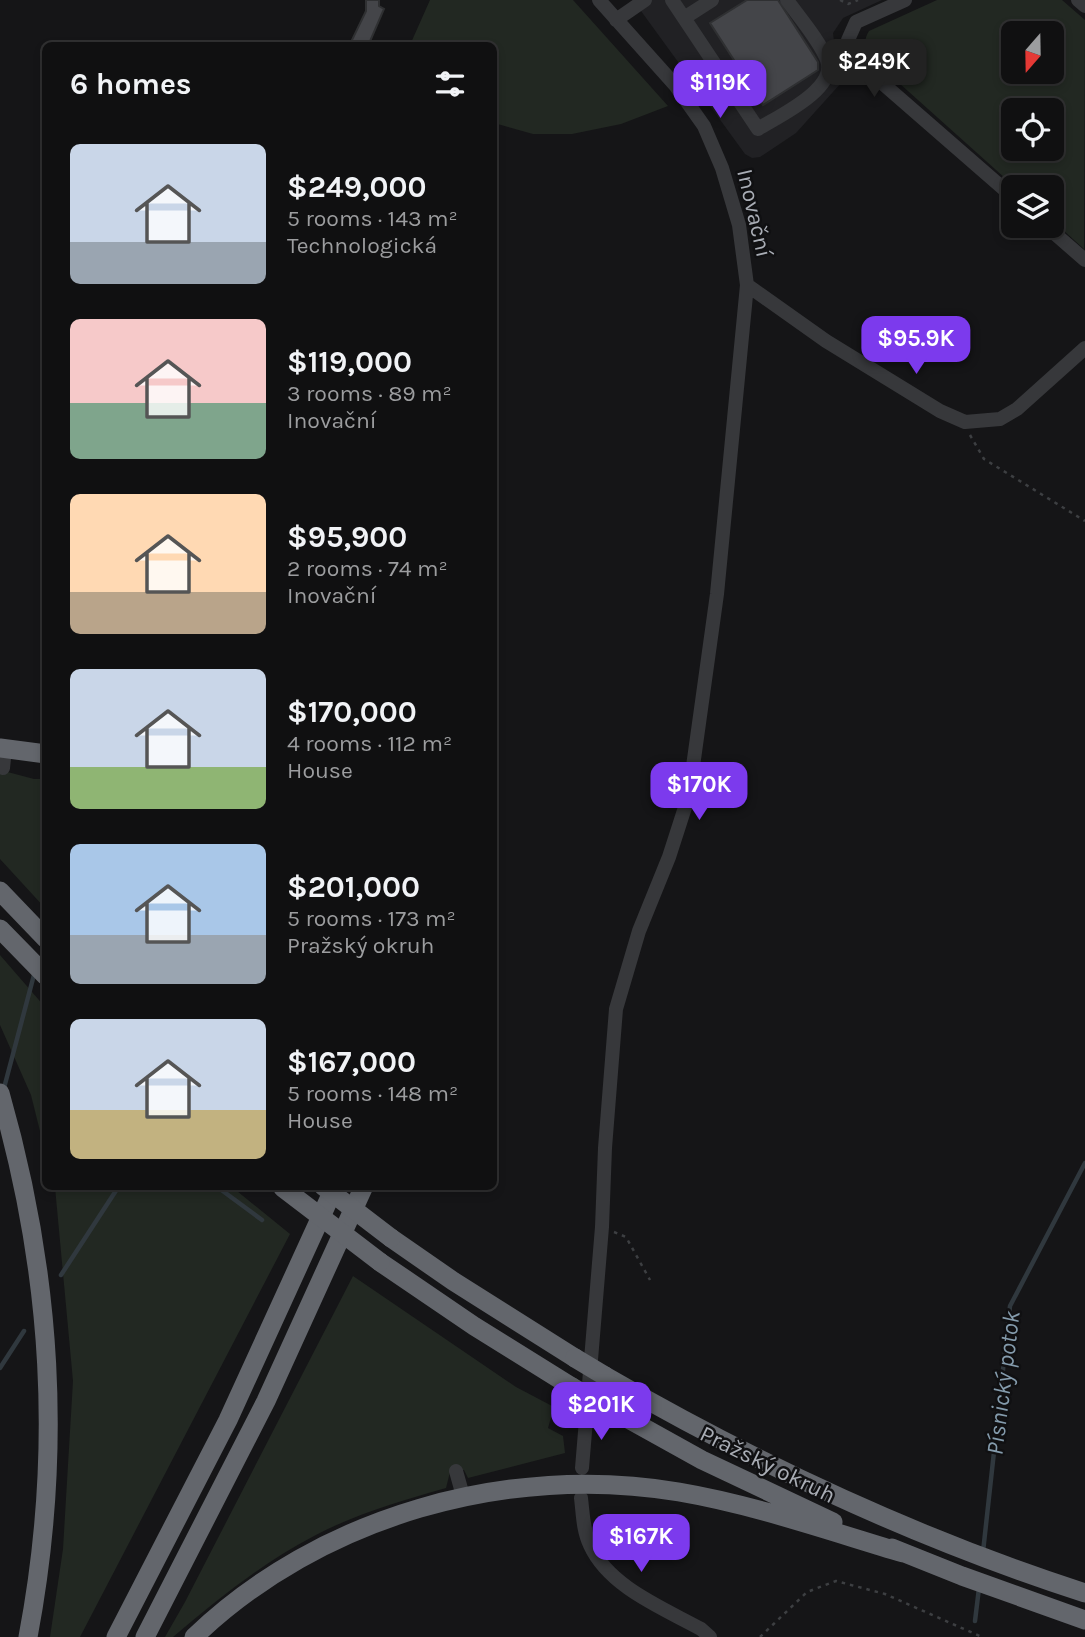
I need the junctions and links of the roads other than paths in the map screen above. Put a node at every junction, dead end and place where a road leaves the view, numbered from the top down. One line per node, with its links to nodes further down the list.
1 (599, 0): 10 (street, Inovační)
2 (645, 0): 10 (street)
3 (672, 0): 9 (street)
4 (712, 0): 9 (street)
5 (787, 0): 9 (street)
6 (905, 0): 11 (street)
7 (1078, 0): 8 (street)
8 (1085, 6)
9 (684, 18)
10 (617, 20): 14 (street, Inovační)
11 (1001, 187)
12 (1060, 238): 13 (street)
13 (1085, 260)
14 (747, 285): 15 (street, Inovační); 27 (street)
15 (1085, 348)
16 (42, 754): 17 (highway)
17 (3, 755)
18 (0, 891): 20 (highway)
19 (0, 929): 21 (highway)
20 (42, 935)
21 (42, 972)
22 (0, 1093): 34 (highway)
23 (286, 1190): 31 (highway, Pražský okruh, bridge)
24 (328, 1190): 32 (highway, Pražský okruh, bridge)
25 (333, 1190): 35 (highway)
26 (362, 1190): 36 (highway)
27 (582, 1468)
28 (456, 1471): 29 (street)
29 (463, 1496): 31 (highway); 37 (highway)
30 (581, 1498): 38 (street)
31 (903, 1553): 33 (highway, Pražský okruh)
32 (1085, 1593)
33 (1085, 1620)
34 (28, 1637)
35 (116, 1637)
36 (145, 1637)
37 (194, 1637)
38 (710, 1637)

